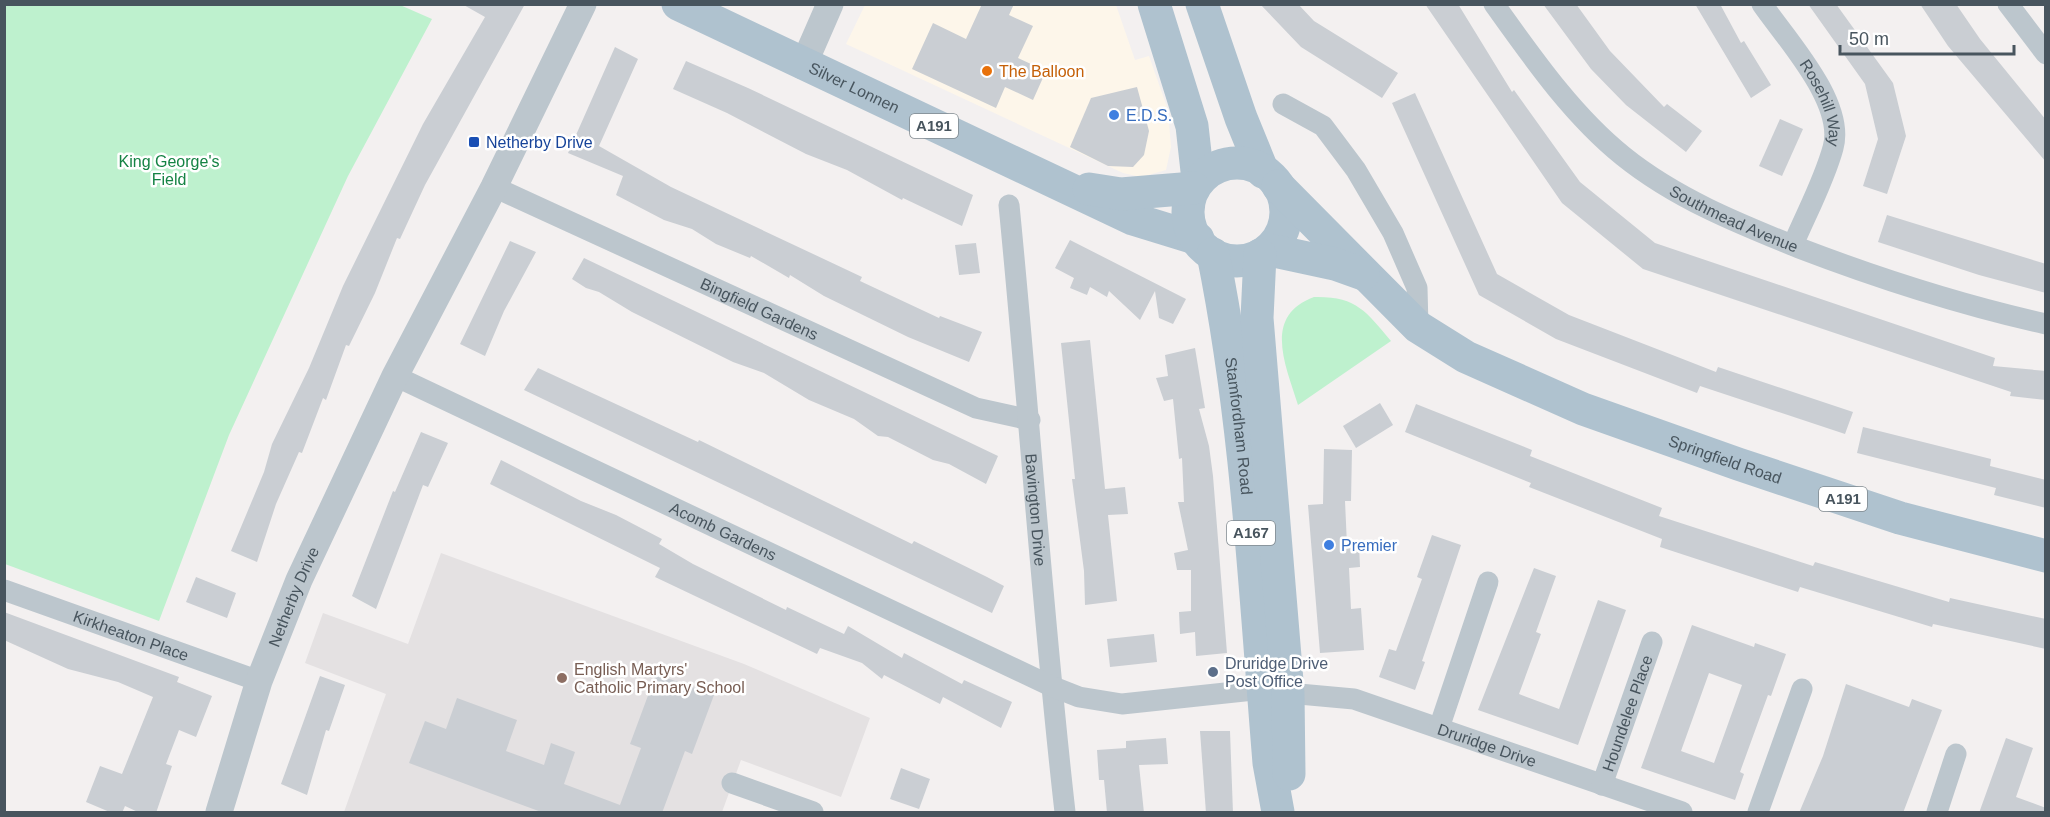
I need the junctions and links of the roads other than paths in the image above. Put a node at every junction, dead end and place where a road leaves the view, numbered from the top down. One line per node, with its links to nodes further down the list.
1 (583, 4): 15 (street, Netherby Drive)
2 (678, 4): 10 (main road, Silver Lonnen / A191)
3 (830, 4): 10 (street)
4 (1154, 4): 13 (main road)
5 (1202, 4): 12 (main road)
6 (1494, 4): 17 (street, Southmead Avenue)
7 (1762, 4): 17 (street, Rosehill Way)
8 (2008, 4): 9 (street)
9 (2046, 54)
10 (803, 66): 14 (main road, Silver Lonnen / A191)
11 (1283, 104): 22 (street)
12 (1271, 179): 13 (main road); 19 (main road); 20 (main road, Springfield Road / A191)
13 (1196, 184): 14 (main road, Silver Lonnen / A191); 18 (main road)
14 (1064, 185): 18 (main road, Silver Lonnen / A191)
15 (494, 187): 23 (street, Netherby Drive); 24 (street, Bingfield Gardens)
16 (1009, 205): 24 (street, Bavington Drive)
17 (1793, 245): 21 (street, Southmead Avenue)
18 (1205, 247): 19 (main road); 32 (main road, Stamfordham Road / A167)
19 (1265, 253): 20 (main road, Springfield Road / A191); 32 (main road, Stamfordham Road / A167)
20 (1365, 274): 22 (main road, Springfield Road / A191)
21 (2046, 324)
22 (1418, 327): 25 (main road, Springfield Road / A191)
23 (395, 376): 29 (street, Netherby Drive); 30 (street, Acomb Gardens)
24 (1030, 420): 30 (street, Bavington Drive)
25 (2046, 556)
26 (1488, 582): 33 (street)
27 (4, 590): 29 (street, Kirkheaton Place)
28 (1652, 642): 36 (street, Houndelee Place)
29 (259, 681): 38 (street, Netherby Drive)
30 (1051, 687): 32 (street, Acomb Gardens); 40 (street, Bavington Drive)
31 (1802, 688): 43 (street)
32 (1275, 691): 33 (street, Druridge Drive); 41 (main road, Stamfordham Road / A167); 42 (main road, Stamfordham Road / A167)
33 (1439, 728): 36 (street, Druridge Drive)
34 (1956, 754): 44 (street)
35 (732, 783): 39 (street)
36 (1602, 785): 37 (street, Druridge Drive)
37 (1680, 812)
38 (219, 813)
39 (813, 813)
40 (1065, 813)
41 (1278, 813)
42 (1286, 813)
43 (1758, 813)
44 (1937, 813)

